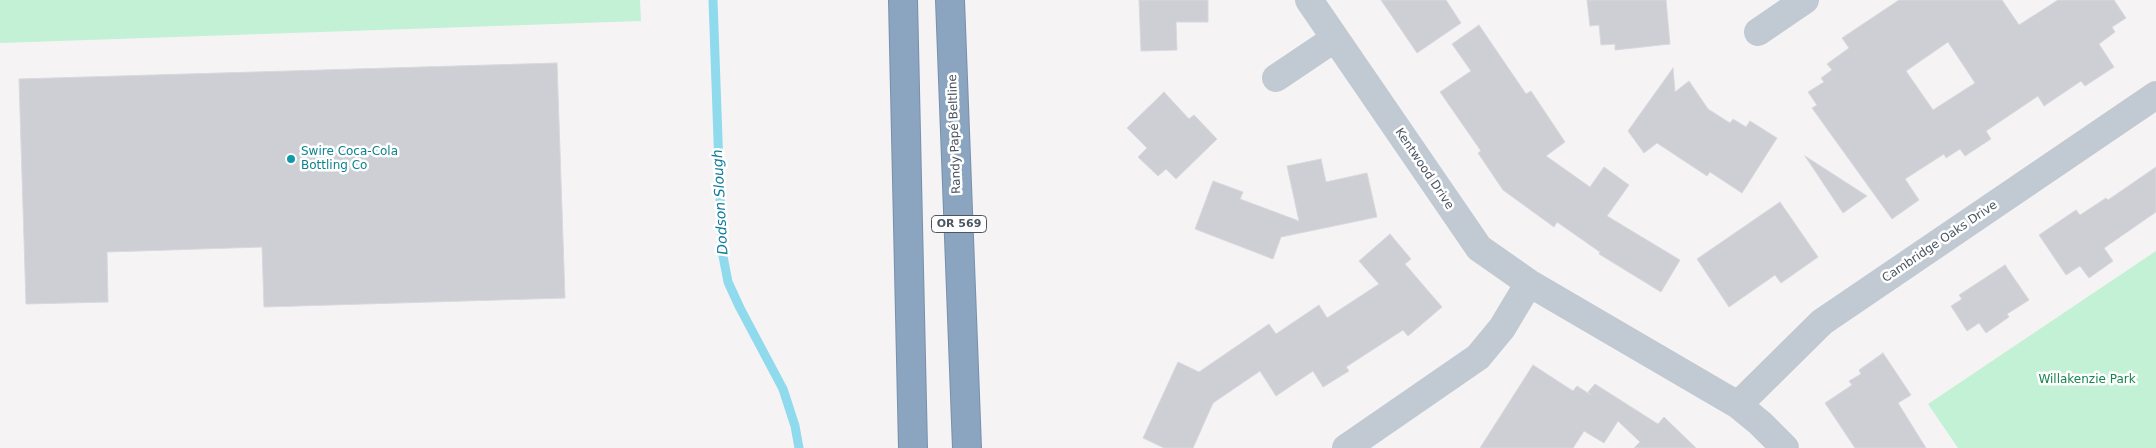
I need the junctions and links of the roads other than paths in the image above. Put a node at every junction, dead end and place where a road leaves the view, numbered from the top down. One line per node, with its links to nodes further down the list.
1 (903, 0): 11 (highway)
2 (950, 0): 12 (highway, Randy Papé Beltline / OR 569)
3 (1309, 0): 6 (street, Kentwood Drive)
4 (1805, 0): 5 (street)
5 (1758, 32)
6 (1334, 38): 7 (street); 9 (street, Kentwood Drive)
7 (1276, 78)
8 (2156, 95): 10 (street, Cambridge Oaks Drive)
9 (1529, 284): 10 (street, Kentwood Drive); 13 (street)
10 (1738, 405): 14 (street, Kentwood Drive)
11 (913, 448)
12 (967, 448)
13 (1346, 448)
14 (1786, 448)

